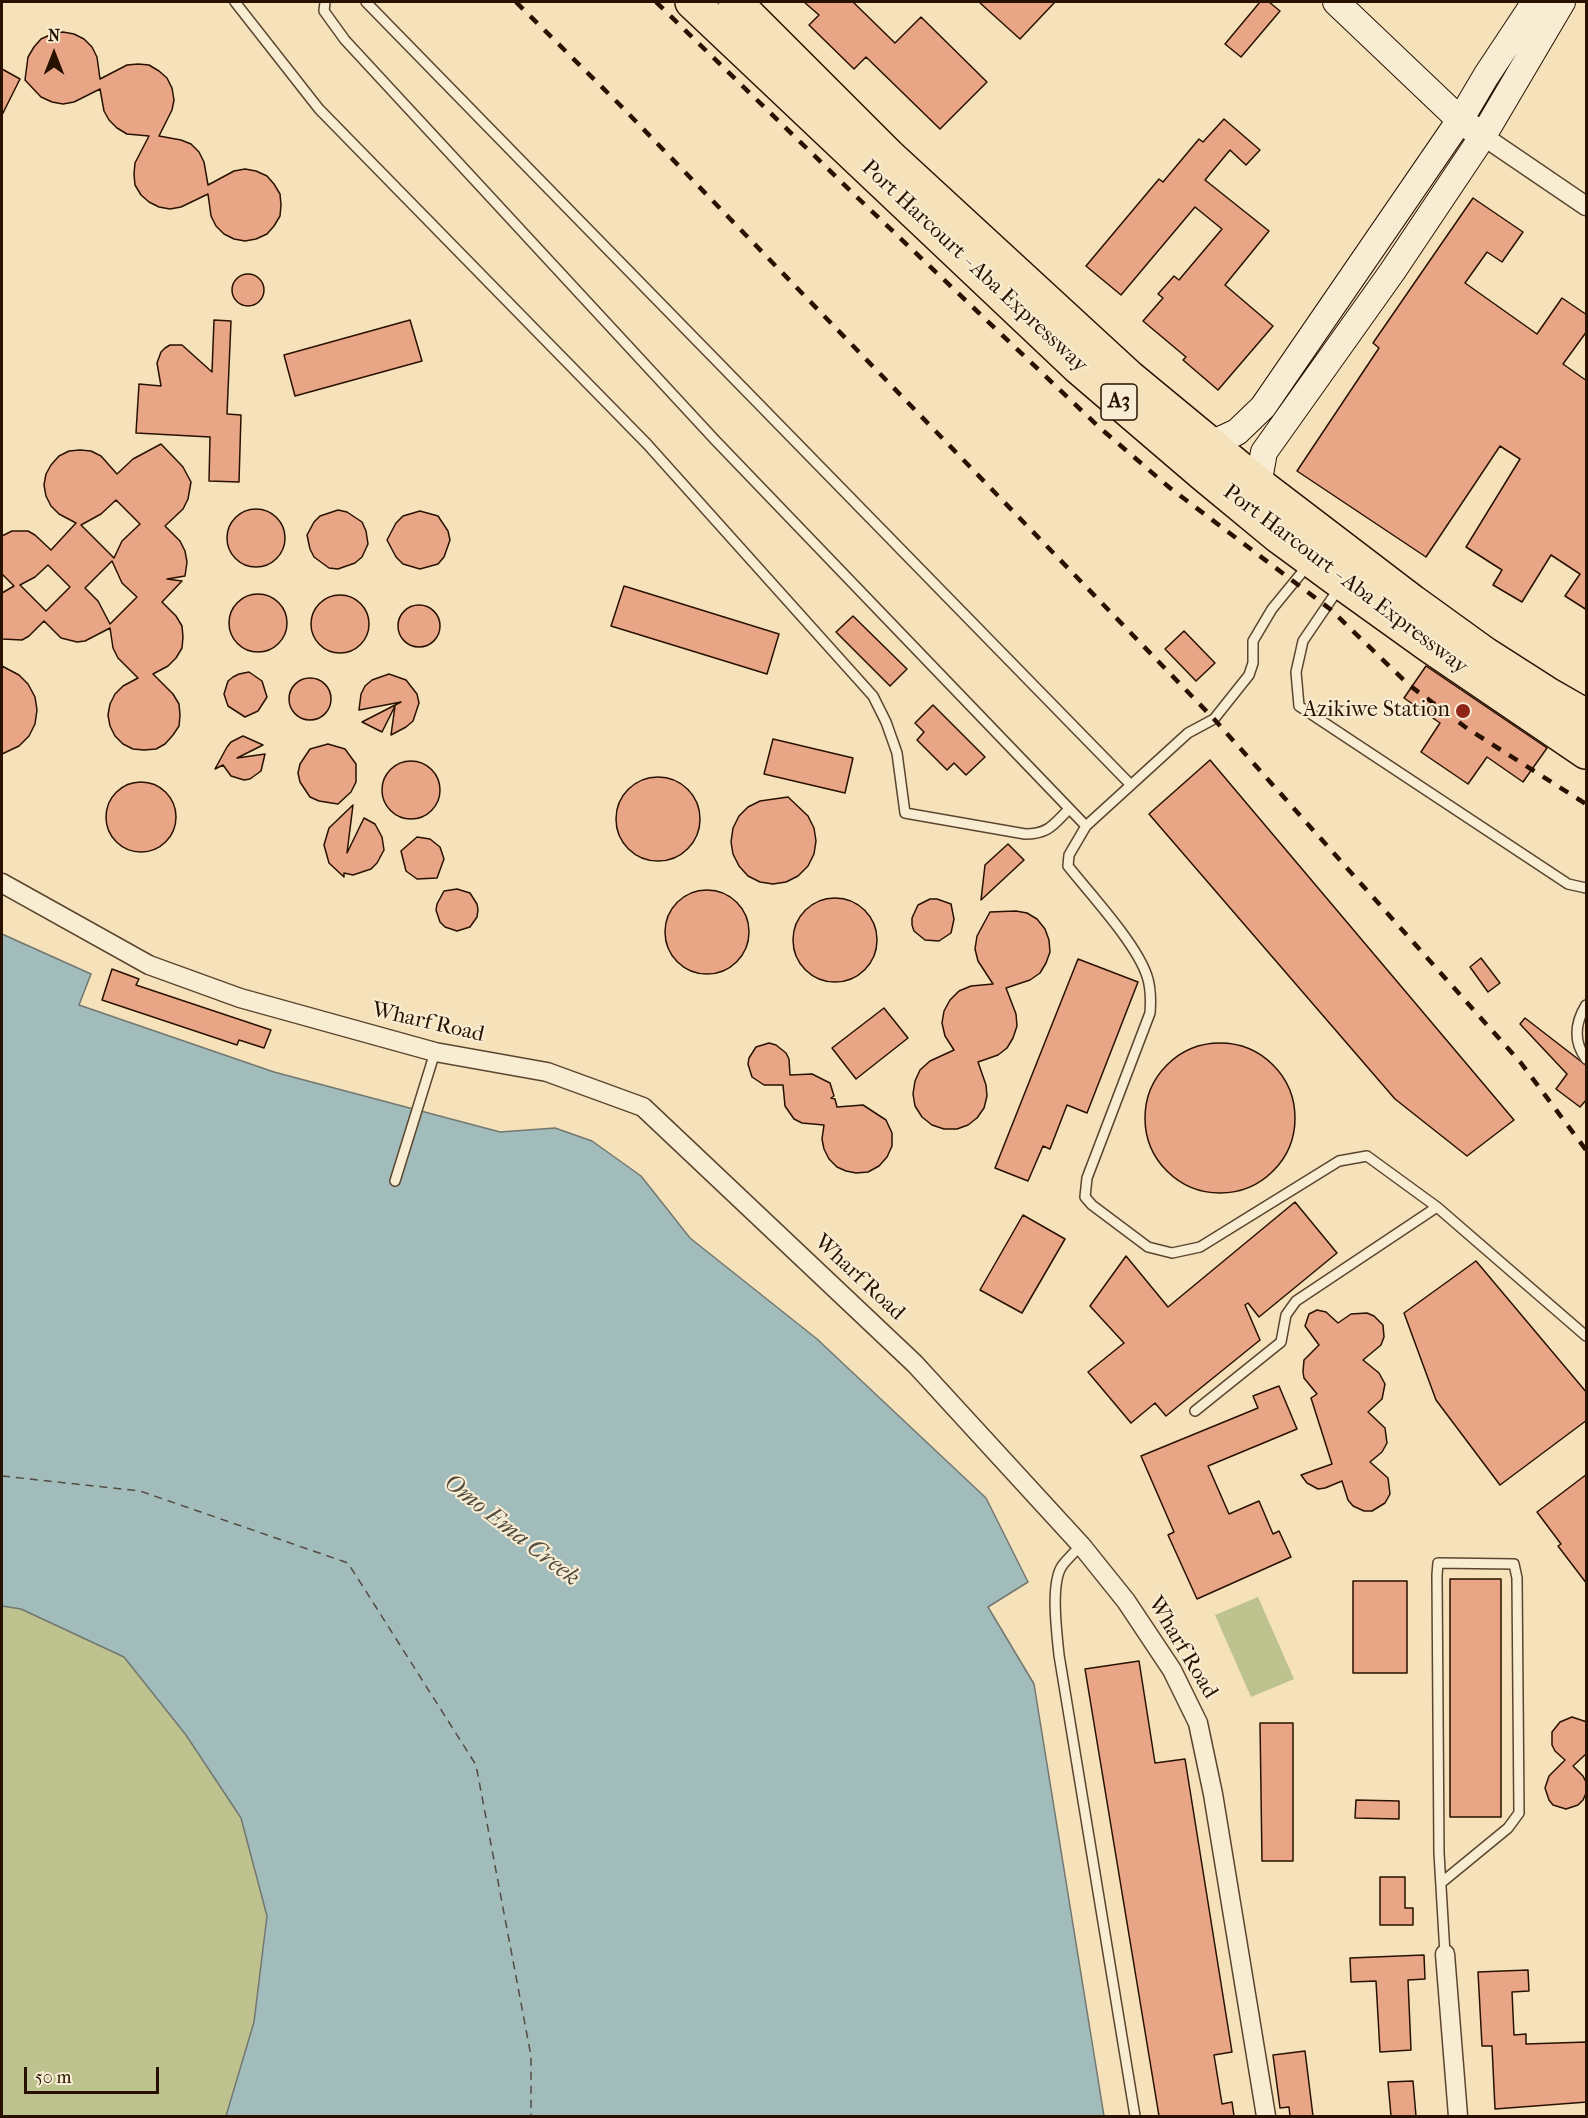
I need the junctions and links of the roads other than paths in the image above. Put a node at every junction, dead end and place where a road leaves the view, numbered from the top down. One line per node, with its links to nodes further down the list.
1 (235, 2): 19 (lane)
2 (325, 2): 19 (lane)
3 (366, 2): 18 (lane)
4 (692, 2): 14 (highway, Port Harcourt - Aba Expressway / A3)
5 (735, 2): 12 (highway, Port Harcourt - Aba Expressway / A3)
6 (1336, 2): 9 (street)
7 (1535, 2): 9 (street)
8 (1562, 2): 10 (street)
9 (1460, 120): 10 (street); 12 (street)
10 (1483, 136): 11 (street); 13 (street)
11 (1587, 206)
12 (1211, 444): 13 (highway, Port Harcourt - Aba Expressway / A3)
13 (1261, 486): 16 (highway, Port Harcourt - Aba Expressway / A3)
14 (1312, 561): 15 (highway, Port Harcourt - Aba Expressway / A3); 18 (lane)
15 (1342, 584): 17 (highway, Port Harcourt - Aba Expressway / A3); 22 (lane)
16 (1587, 716)
17 (1587, 752)
18 (1131, 785): 20 (lane)
19 (1069, 809): 20 (lane)
20 (1086, 826): 27 (lane)
21 (2, 883): 24 (street, Wharf Road)
22 (1587, 888)
23 (1587, 1005): 25 (lane)
24 (435, 1052): 26 (lane); 30 (street, Wharf Road)
25 (1587, 1059)
26 (395, 1181)
27 (1437, 1207): 28 (lane); 29 (lane)
28 (1587, 1336)
29 (1195, 1411)
30 (1081, 1545): 33 (lane); 34 (street, Wharf Road)
31 (1441, 1883): 31 (lane); 32 (lane)
32 (1445, 1954): 35 (street)
33 (1134, 2116)
34 (1266, 2116)
35 (1458, 2116)

